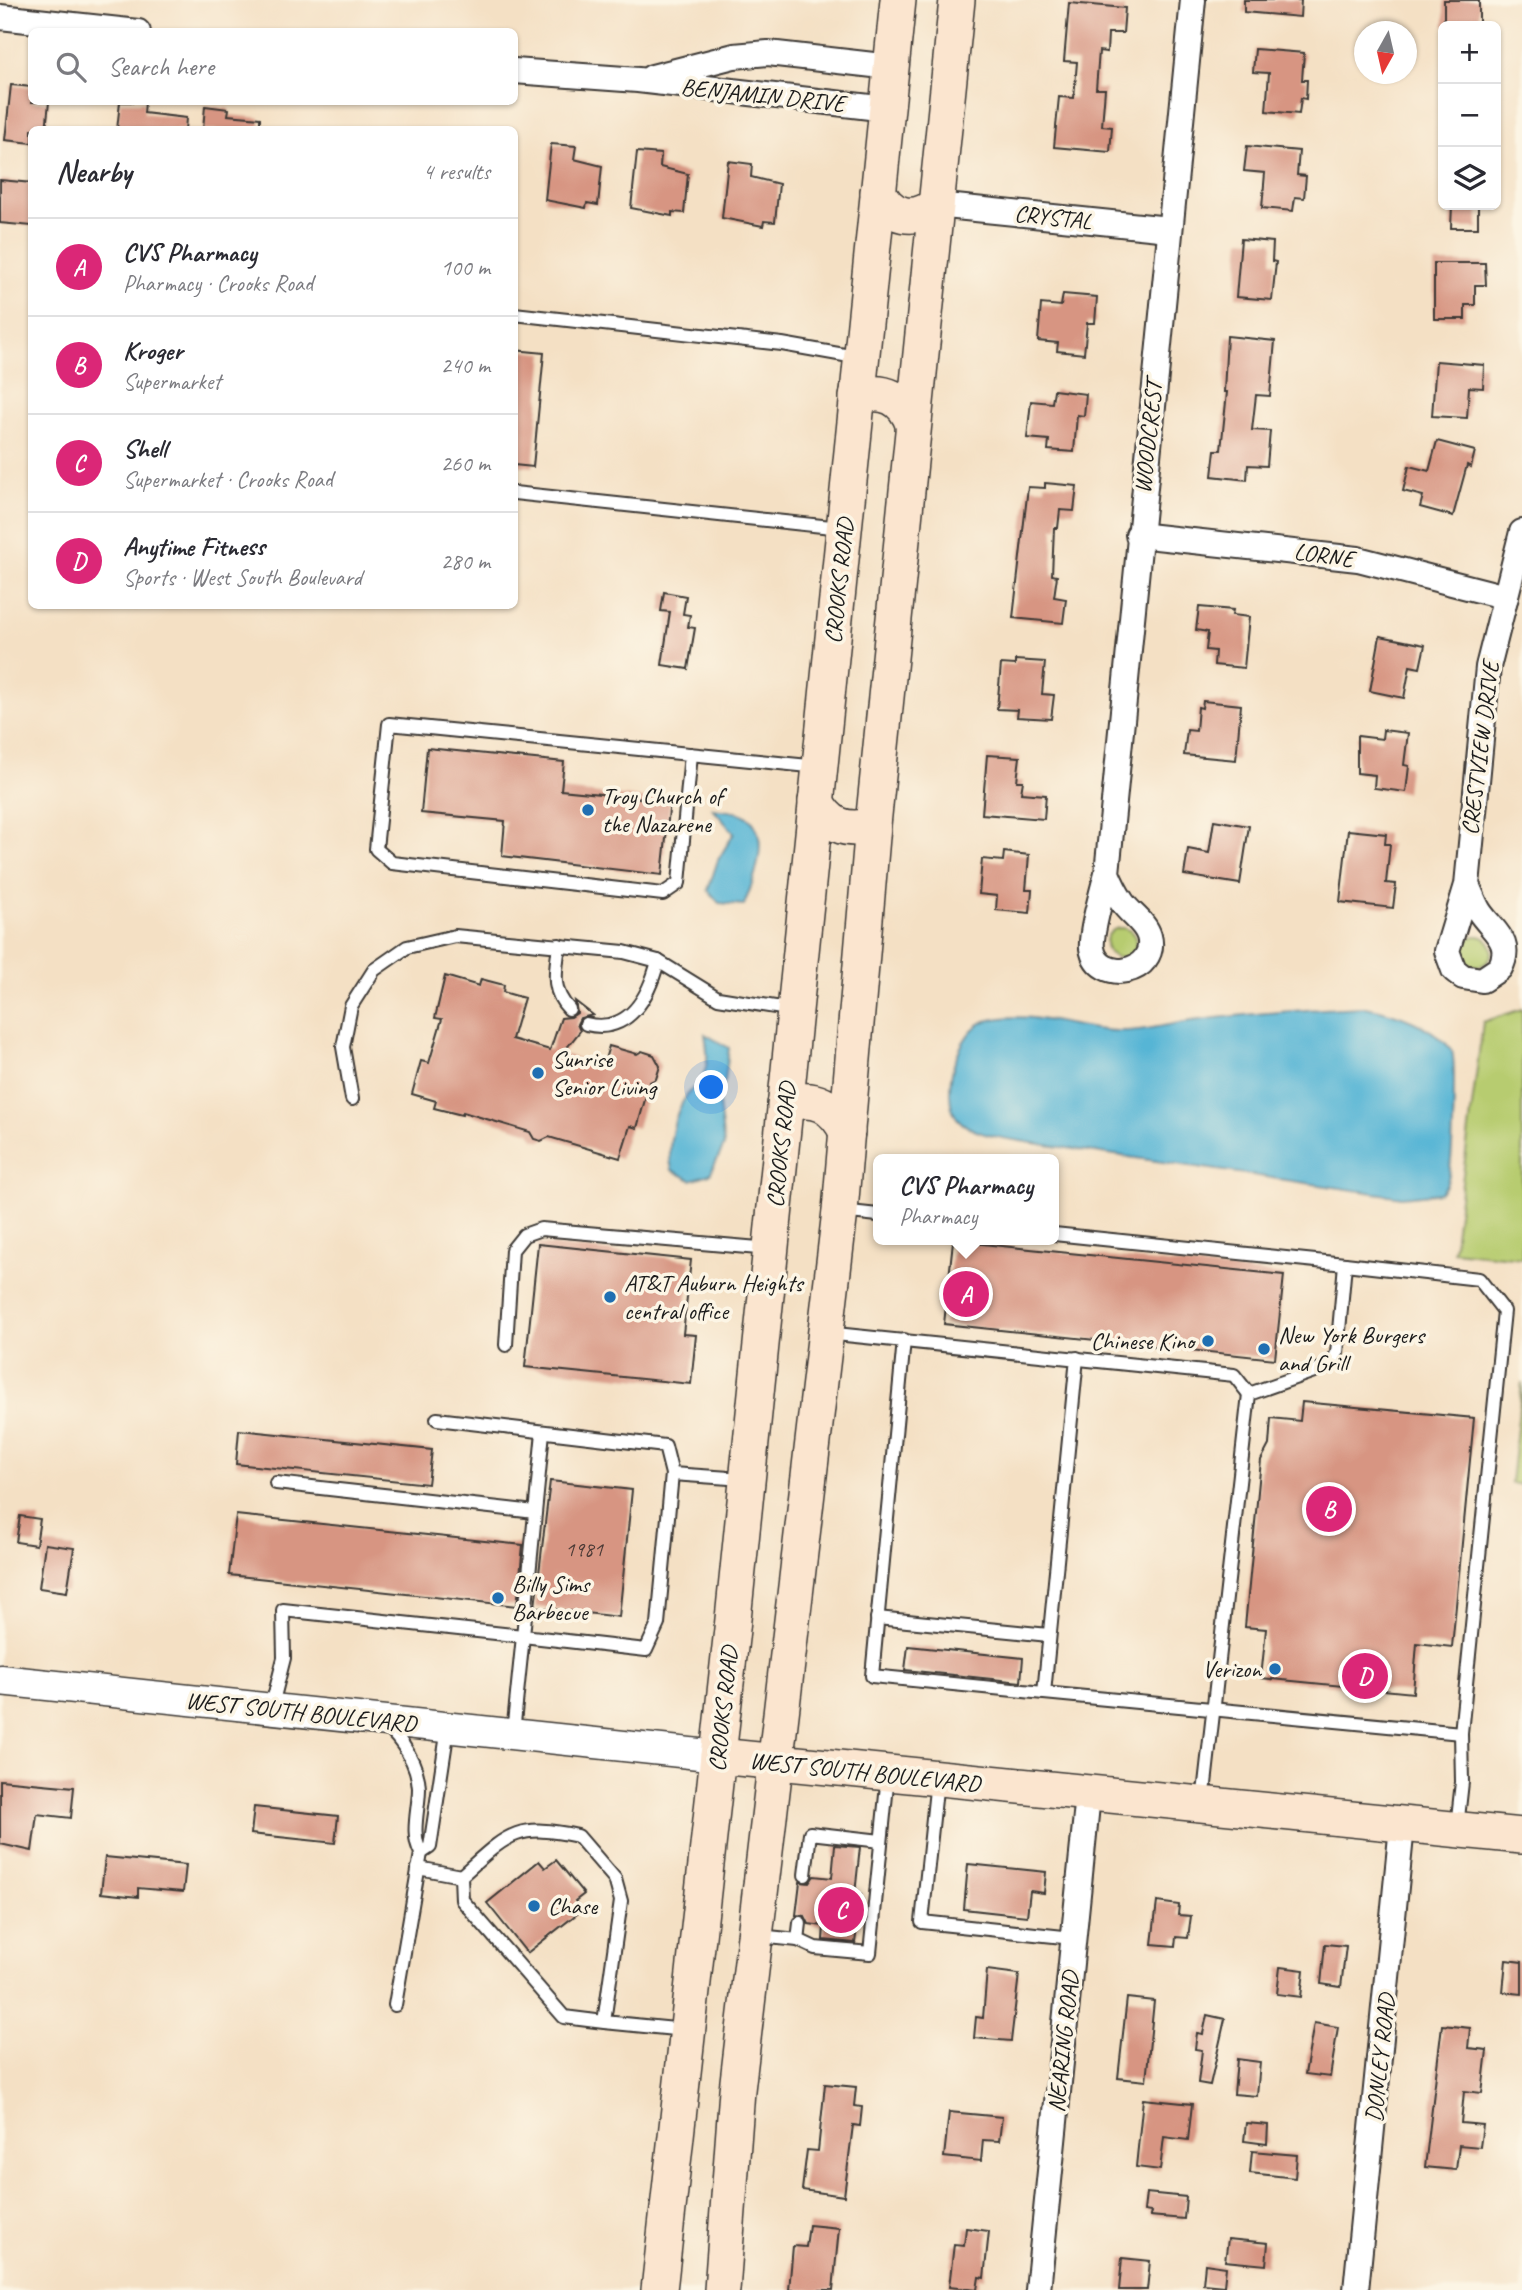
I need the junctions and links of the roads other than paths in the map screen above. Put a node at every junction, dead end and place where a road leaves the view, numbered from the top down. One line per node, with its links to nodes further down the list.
1 (898, 0): 6 (main road, CROOKS ROAD)
2 (957, 0): 11 (main road)
3 (1193, 0): 12 (street, WOODCREST)
4 (0, 17): 5 (street)
5 (101, 28)
6 (891, 67): 8 (street, BENJAMIN DRIVE); 9 (main road, CROOKS ROAD)
7 (518, 71): 8 (street, BENJAMIN DRIVE)
8 (638, 80): 9 (street, BENJAMIN DRIVE)
9 (887, 109): 10 (main road, CROOKS ROAD)
10 (878, 192): 11 (main road); 14 (main road, CROOKS ROAD)
11 (936, 205): 12 (street, CRYSTAL); 16 (main road)
12 (1169, 229): 20 (street, WOODCREST)
13 (518, 314): 14 (lane)
14 (861, 358): 15 (main road, CROOKS ROAD)
15 (858, 397): 16 (main road); 18 (main road, CROOKS ROAD)
16 (913, 425): 24 (main road)
17 (518, 493): 18 (lane)
18 (844, 528): 23 (main road, CROOKS ROAD)
19 (1522, 532): 21 (street, CRESTVIEW DRIVE)
20 (1138, 535): 21 (street, LORNE); 25 (street, WOODCREST)
21 (1506, 597): 26 (street, CRESTVIEW DRIVE)
22 (691, 754): 22 (lane); 23 (lane)
23 (818, 784): 24 (main road); 30 (main road, CROOKS ROAD)
24 (873, 825): 34 (main road)
25 (1107, 873)
26 (1467, 885)
27 (559, 945): 28 (lane); 29 (lane); 32 (lane)
28 (658, 961): 30 (lane); 31 (lane)
29 (569, 1009)
30 (794, 1010): 33 (main road, CROOKS ROAD)
31 (586, 1024)
32 (352, 1099)
33 (785, 1105): 34 (main road); 38 (main road, CROOKS ROAD)
34 (847, 1132): 35 (main road)
35 (840, 1211): 36 (lane); 40 (main road)
36 (873, 1214)
37 (1059, 1235): 39 (lane)
38 (771, 1249): 42 (lane); 48 (main road, CROOKS ROAD)
39 (1345, 1264): 44 (lane); 62 (lane)
40 (826, 1333): 41 (lane); 55 (main road)
41 (904, 1340): 43 (lane); 51 (lane)
42 (506, 1345)
43 (1077, 1358): 44 (lane); 53 (lane)
44 (1249, 1394): 59 (lane)
45 (437, 1419): 46 (lane)
46 (543, 1432): 47 (lane); 50 (lane)
47 (672, 1474): 48 (lane); 54 (lane)
48 (747, 1480): 52 (main road, CROOKS ROAD)
49 (276, 1483): 50 (lane)
50 (535, 1512): 54 (lane)
51 (877, 1618): 53 (lane); 57 (lane)
52 (732, 1629): 55 (main road); 64 (main road, CROOKS ROAD)
53 (1049, 1635): 57 (lane)
54 (523, 1636): 58 (lane); 63 (lane)
55 (787, 1651): 65 (main road)
56 (0, 1680): 58 (street, WEST SOUTH BOULEVARD)
57 (1044, 1693): 59 (lane)
58 (271, 1709): 60 (street, WEST SOUTH BOULEVARD)
59 (1215, 1709): 62 (lane); 69 (lane)
60 (379, 1720): 61 (street, WEST SOUTH BOULEVARD); 74 (lane)
61 (448, 1728): 63 (street, WEST SOUTH BOULEVARD); 74 (lane)
62 (1461, 1733): 71 (lane)
63 (513, 1735): 64 (street, WEST SOUTH BOULEVARD)
64 (718, 1756): 65 (main road, WEST SOUTH BOULEVARD); 76 (main road, CROOKS ROAD)
65 (774, 1763): 66 (main road, WEST SOUTH BOULEVARD); 79 (main road)
66 (888, 1774): 67 (main road, WEST SOUTH BOULEVARD); 73 (lane)
67 (937, 1779): 68 (main road, WEST SOUTH BOULEVARD); 82 (lane)
68 (1088, 1795): 69 (main road, WEST SOUTH BOULEVARD); 82 (street, NEARING ROAD)
69 (1203, 1806): 70 (main road, WEST SOUTH BOULEVARD)
70 (1402, 1826): 71 (main road, WEST SOUTH BOULEVARD); 90 (street, DONLEY ROAD)
71 (1456, 1831): 72 (main road, WEST SOUTH BOULEVARD)
72 (1522, 1836)
73 (881, 1841): 77 (lane); 83 (lane)
74 (421, 1853): 75 (lane)
75 (418, 1868): 78 (lane); 84 (lane)
76 (706, 1870): 79 (main road); 86 (main road, CROOKS ROAD)
77 (805, 1875)
78 (461, 1876): 85 (lane); 85 (lane)
79 (759, 1895): 81 (main road)
80 (800, 1923): 83 (lane)
81 (755, 1936): 83 (lane); 88 (main road)
82 (1073, 1938): 89 (street, NEARING ROAD)
83 (798, 1940)
84 (395, 2005)
85 (604, 2022): 86 (lane)
86 (687, 2031): 87 (main road, CROOKS ROAD)
87 (659, 2290)
88 (722, 2290)
89 (1038, 2290)
90 (1356, 2290)

